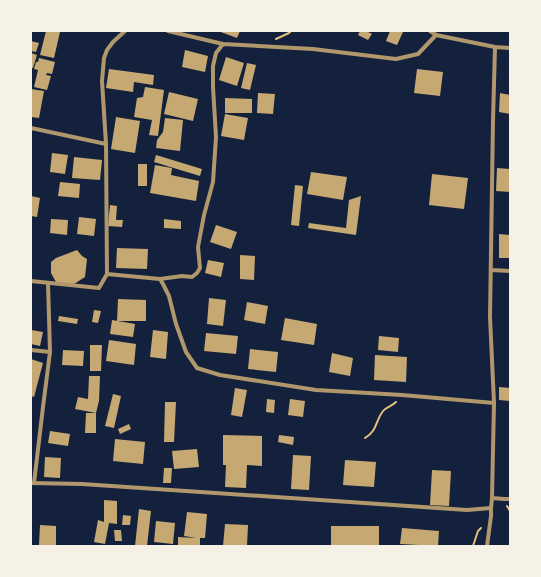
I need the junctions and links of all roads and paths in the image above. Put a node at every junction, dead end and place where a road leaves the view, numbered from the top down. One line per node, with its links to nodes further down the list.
1 (125, 31): 9 (street)
2 (168, 31): 5 (street)
3 (430, 31): 4 (street)
4 (436, 35): 5 (street); 6 (street)
5 (223, 44): 13 (street)
6 (495, 47): 7 (street); 10 (street)
7 (510, 48)
8 (31, 128): 9 (street)
9 (106, 144): 12 (street)
10 (491, 270): 11 (street); 19 (street)
11 (510, 271)
12 (107, 274): 13 (street); 15 (street)
13 (160, 279): 18 (street)
14 (31, 281): 15 (street)
15 (48, 283): 17 (street)
16 (31, 350): 17 (street)
17 (50, 352): 21 (street)
18 (402, 395): 19 (street); 20 (path)
19 (494, 402): 22 (street)
20 (365, 438)
21 (33, 483): 24 (street)
22 (492, 498): 23 (street); 24 (street)
23 (510, 499)
24 (491, 508): 25 (street)
25 (487, 546)

